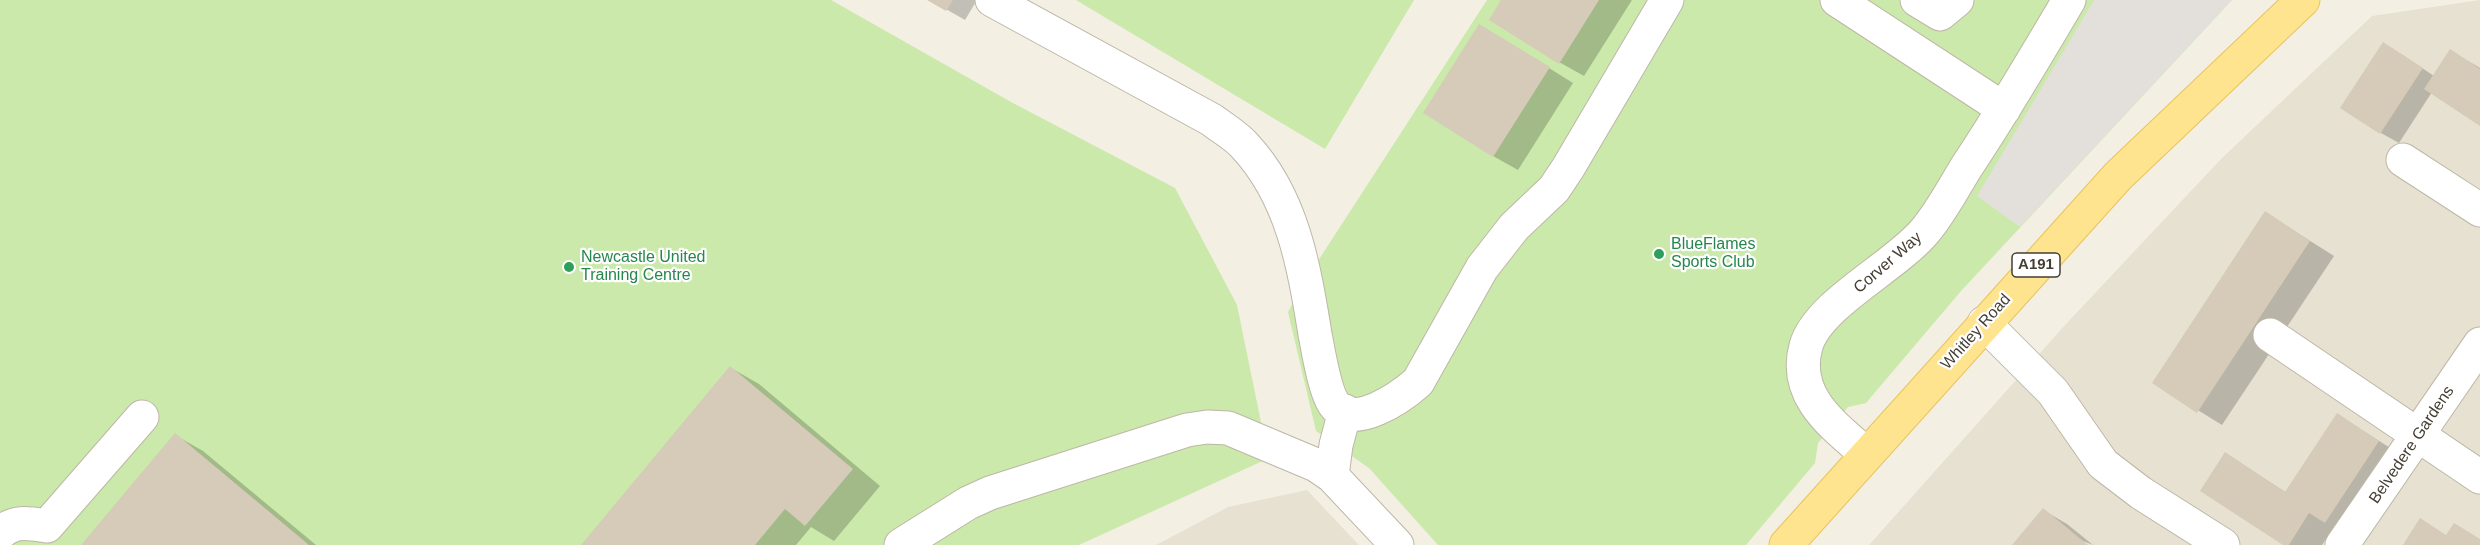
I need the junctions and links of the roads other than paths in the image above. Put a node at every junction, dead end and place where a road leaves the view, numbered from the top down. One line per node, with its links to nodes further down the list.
1 (992, 0): 14 (street)
2 (1667, 0): 14 (street)
3 (1837, 0): 8 (street)
4 (1917, 0): 5 (street)
5 (1957, 0)
6 (2069, 0): 8 (street, Corver Way)
7 (2302, 0): 11 (main road, Whitley Road / A191)
8 (2004, 109): 17 (street, Corver Way)
9 (2403, 160): 10 (street)
10 (2480, 210)
11 (1984, 323): 17 (main road, Whitley Road / A191); 24 (street)
12 (2270, 335): 16 (street)
13 (2480, 344): 16 (street, Belvedere Gardens)
14 (1345, 411): 18 (street)
15 (142, 417): 20 (street)
16 (2418, 436): 19 (street); 25 (street, Belvedere Gardens)
17 (1866, 454): 23 (main road, Whitley Road / A191)
18 (1332, 476): 21 (street); 22 (street)
19 (2480, 477)
20 (0, 533)
21 (901, 545)
22 (1397, 545)
23 (1785, 545)
24 (2223, 545)
25 (2342, 545)

